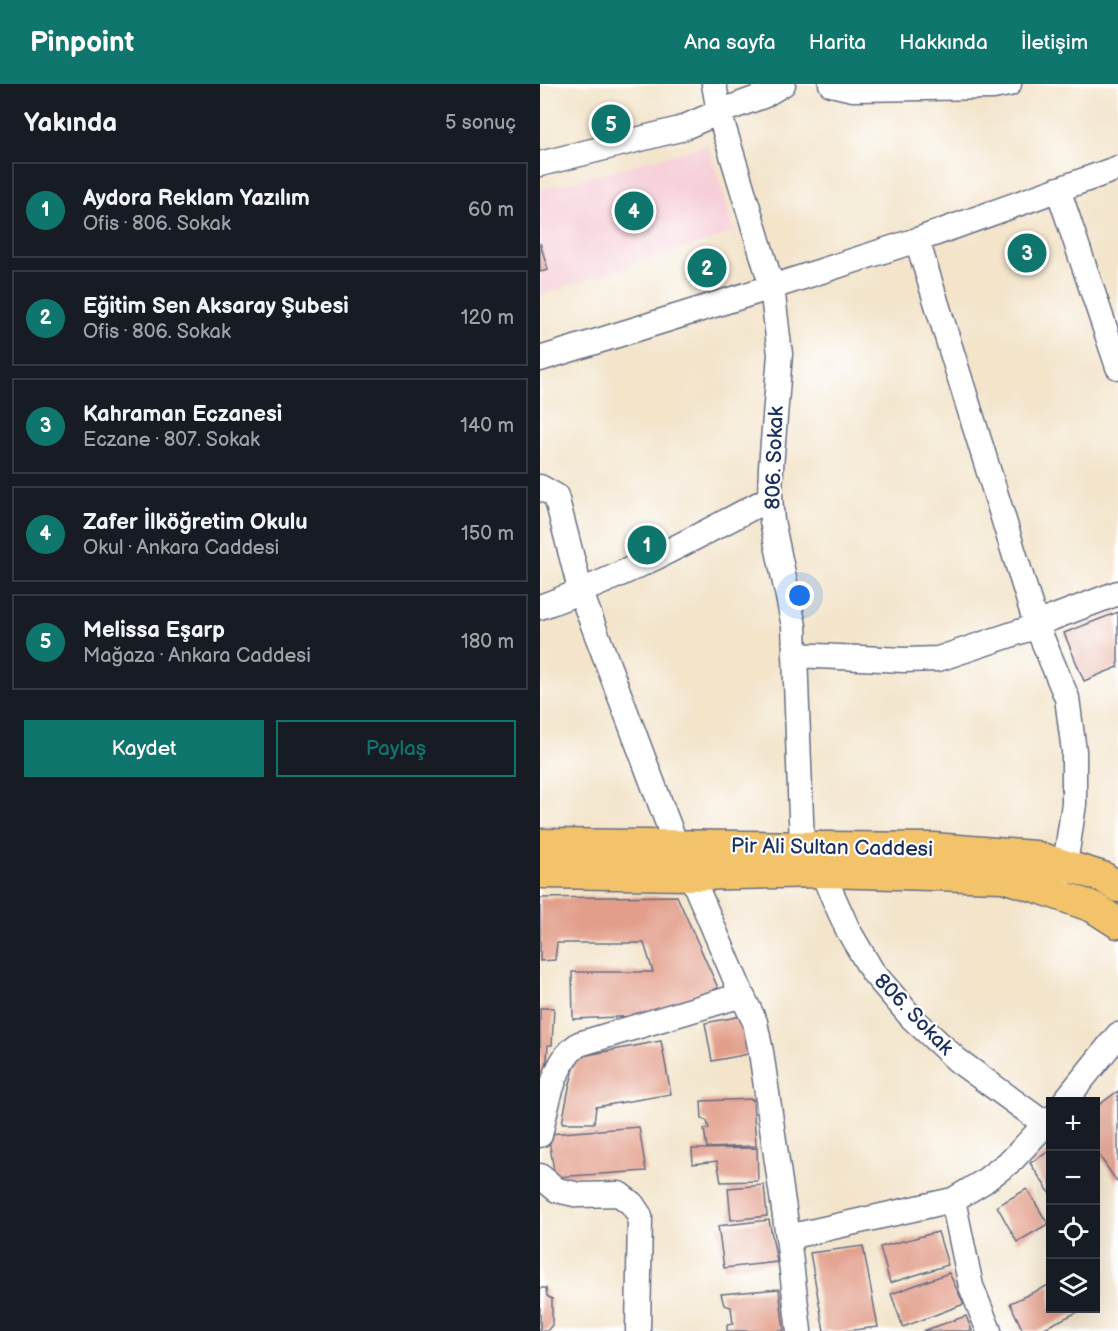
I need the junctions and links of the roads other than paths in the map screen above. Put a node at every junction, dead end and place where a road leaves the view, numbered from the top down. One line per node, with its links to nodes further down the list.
1 (714, 84): 5 (street, 806. Sokak)
2 (783, 84): 5 (street)
3 (831, 84): 4 (street)
4 (1009, 84)
5 (719, 112): 6 (street); 10 (street, 806. Sokak)
6 (540, 164)
7 (1118, 168): 8 (street)
8 (1058, 189): 9 (street); 12 (street)
9 (917, 240): 10 (street); 18 (street)
10 (772, 287): 11 (street); 14 (street, 806. Sokak)
11 (540, 359)
12 (1118, 366)
13 (540, 487): 15 (street)
14 (771, 498): 15 (street); 19 (street, 806. Sokak)
15 (580, 593): 17 (street); 21 (street)
16 (1118, 593): 18 (street)
17 (540, 607)
18 (1036, 625): 19 (street); 23 (street)
19 (795, 655): 22 (street, 806. Sokak)
20 (540, 844): 21 (main road, Pir Ali Sultan Caddesi)
21 (676, 845): 22 (main road, Pir Ali Sultan Caddesi); 26 (street)
22 (802, 846): 23 (main road, Pir Ali Sultan Caddesi)
23 (1065, 865): 27 (main road, Pir Ali Sultan Caddesi); 28 (street)
24 (822, 872): 26 (main road); 28 (main road); 33 (street, 806. Sokak)
25 (540, 873): 26 (main road)
26 (691, 875): 30 (street)
27 (1118, 887)
28 (1053, 892): 29 (main road)
29 (1118, 923)
30 (742, 995): 35 (street); 38 (street)
31 (1118, 1035): 32 (street)
32 (1067, 1097)
33 (1046, 1120)
34 (1046, 1123): 37 (street)
35 (540, 1135)
36 (542, 1172): 39 (street)
37 (953, 1200): 38 (street); 41 (street)
38 (788, 1237): 40 (street)
39 (638, 1331)
40 (799, 1331)
41 (989, 1331)

